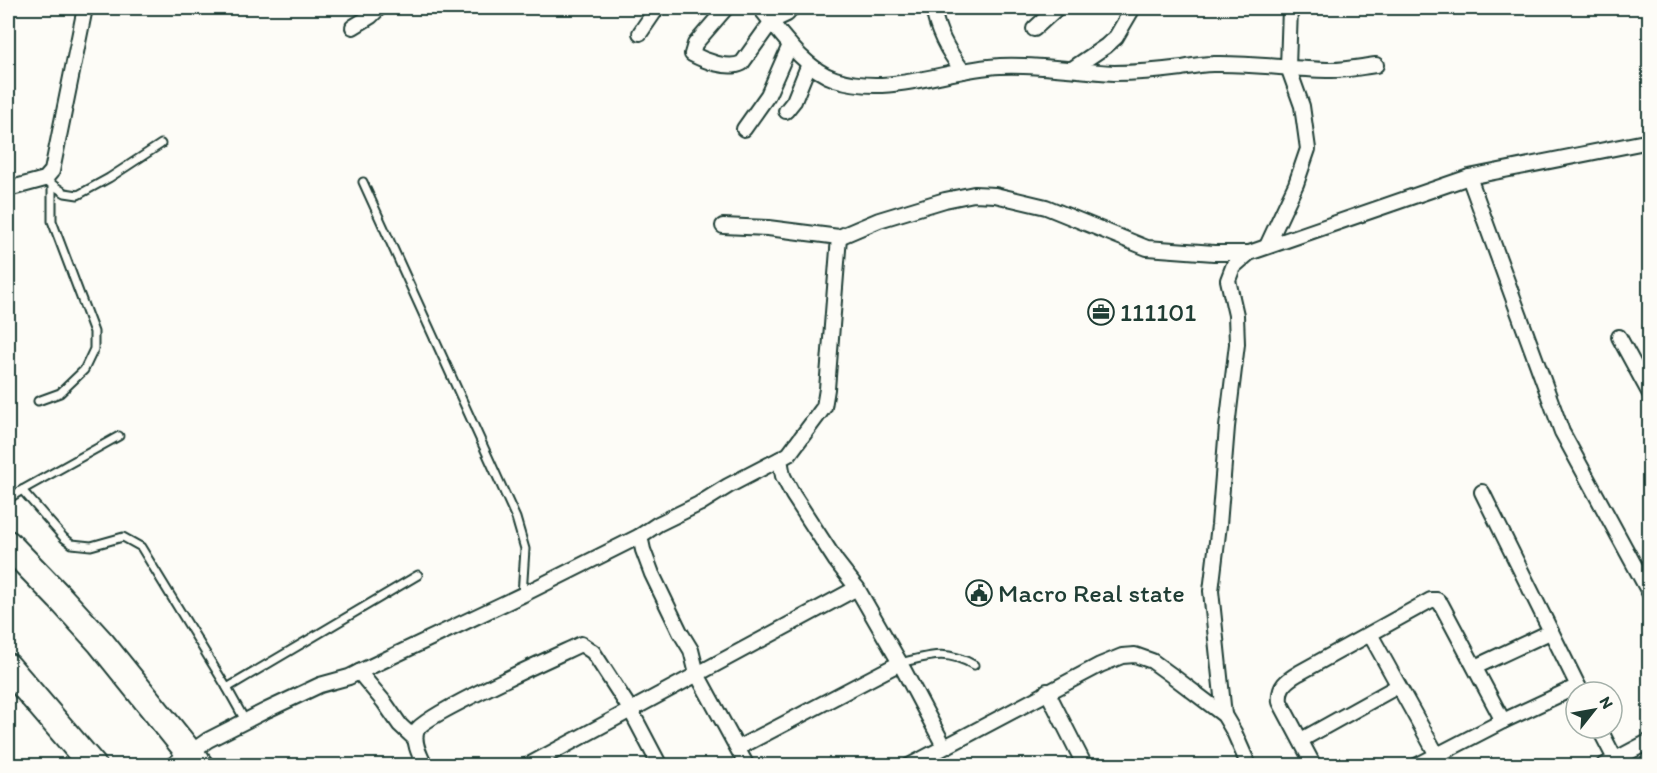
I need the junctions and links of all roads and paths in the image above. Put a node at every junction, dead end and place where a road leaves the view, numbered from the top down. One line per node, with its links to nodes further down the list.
1 (85, 8): 26 (street)
2 (379, 8): 12 (street)
3 (657, 8): 14 (street)
4 (726, 8): 11 (street)
5 (760, 8): 11 (street)
6 (792, 8): 11 (street)
7 (933, 8): 20 (street)
8 (1057, 8): 13 (street)
9 (1132, 8): 19 (street)
10 (1290, 8): 18 (street)
11 (772, 21): 15 (street)
12 (353, 27)
13 (1034, 29)
14 (640, 33)
15 (790, 45): 16 (street); 22 (street)
16 (809, 64): 20 (street); 21 (street)
17 (1376, 65): 18 (street)
18 (1288, 67): 19 (street); 31 (street)
19 (1072, 69): 20 (street)
20 (963, 71)
21 (786, 111)
22 (744, 129)
23 (1650, 141): 25 (street)
24 (161, 144): 26 (lane)
25 (1469, 177): 31 (street); 45 (street)
26 (49, 182): 28 (street); 35 (lane)
27 (363, 182): 46 (lane)
28 (8, 189)
29 (723, 226): 30 (street)
30 (839, 237): 32 (street); 37 (street)
31 (1267, 246): 32 (street)
32 (1249, 253): 61 (street)
33 (1620, 336): 34 (street)
34 (1650, 394)
35 (39, 401)
36 (119, 436): 38 (lane)
37 (780, 459): 41 (street); 44 (street)
38 (22, 490): 40 (lane); 57 (lane)
39 (1482, 492): 47 (street)
40 (8, 499)
41 (640, 536): 46 (street); 54 (street)
42 (8, 544): 72 (highway)
43 (418, 575): 57 (lane)
44 (857, 588): 49 (street); 54 (street)
45 (1650, 594)
46 (522, 595): 53 (street)
47 (1550, 632): 52 (street); 55 (street)
48 (1371, 634): 52 (street); 56 (street); 65 (street)
49 (900, 663): 50 (lane); 68 (street); 69 (street)
50 (974, 665)
51 (8, 666): 74 (highway)
52 (1475, 667): 62 (street)
53 (359, 672): 63 (street); 64 (street)
54 (697, 674): 60 (street); 69 (street)
55 (1575, 680)
56 (1398, 686): 65 (street); 70 (street)
57 (227, 688): 63 (lane)
58 (1047, 691): 61 (street); 68 (street); 80 (street)
59 (1564, 696): 62 (street)
60 (630, 709): 64 (street); 71 (street); 77 (street)
61 (1224, 715): 81 (street)
62 (1503, 721): 70 (street)
63 (246, 722): 72 (street)
64 (415, 739): 75 (street)
65 (1301, 740): 82 (street)
66 (1603, 740): 73 (street)
67 (1650, 741): 73 (street)
68 (944, 746): 79 (street)
69 (738, 748): 78 (street)
70 (1437, 754): 83 (street)
71 (551, 760): 76 (street)
72 (187, 762)
73 (1609, 762)
74 (93, 765)
75 (425, 765)
76 (527, 765)
77 (660, 765)
78 (747, 765)
79 (909, 765)
80 (1085, 765)
81 (1250, 765)
82 (1314, 765)
83 (1416, 765)

